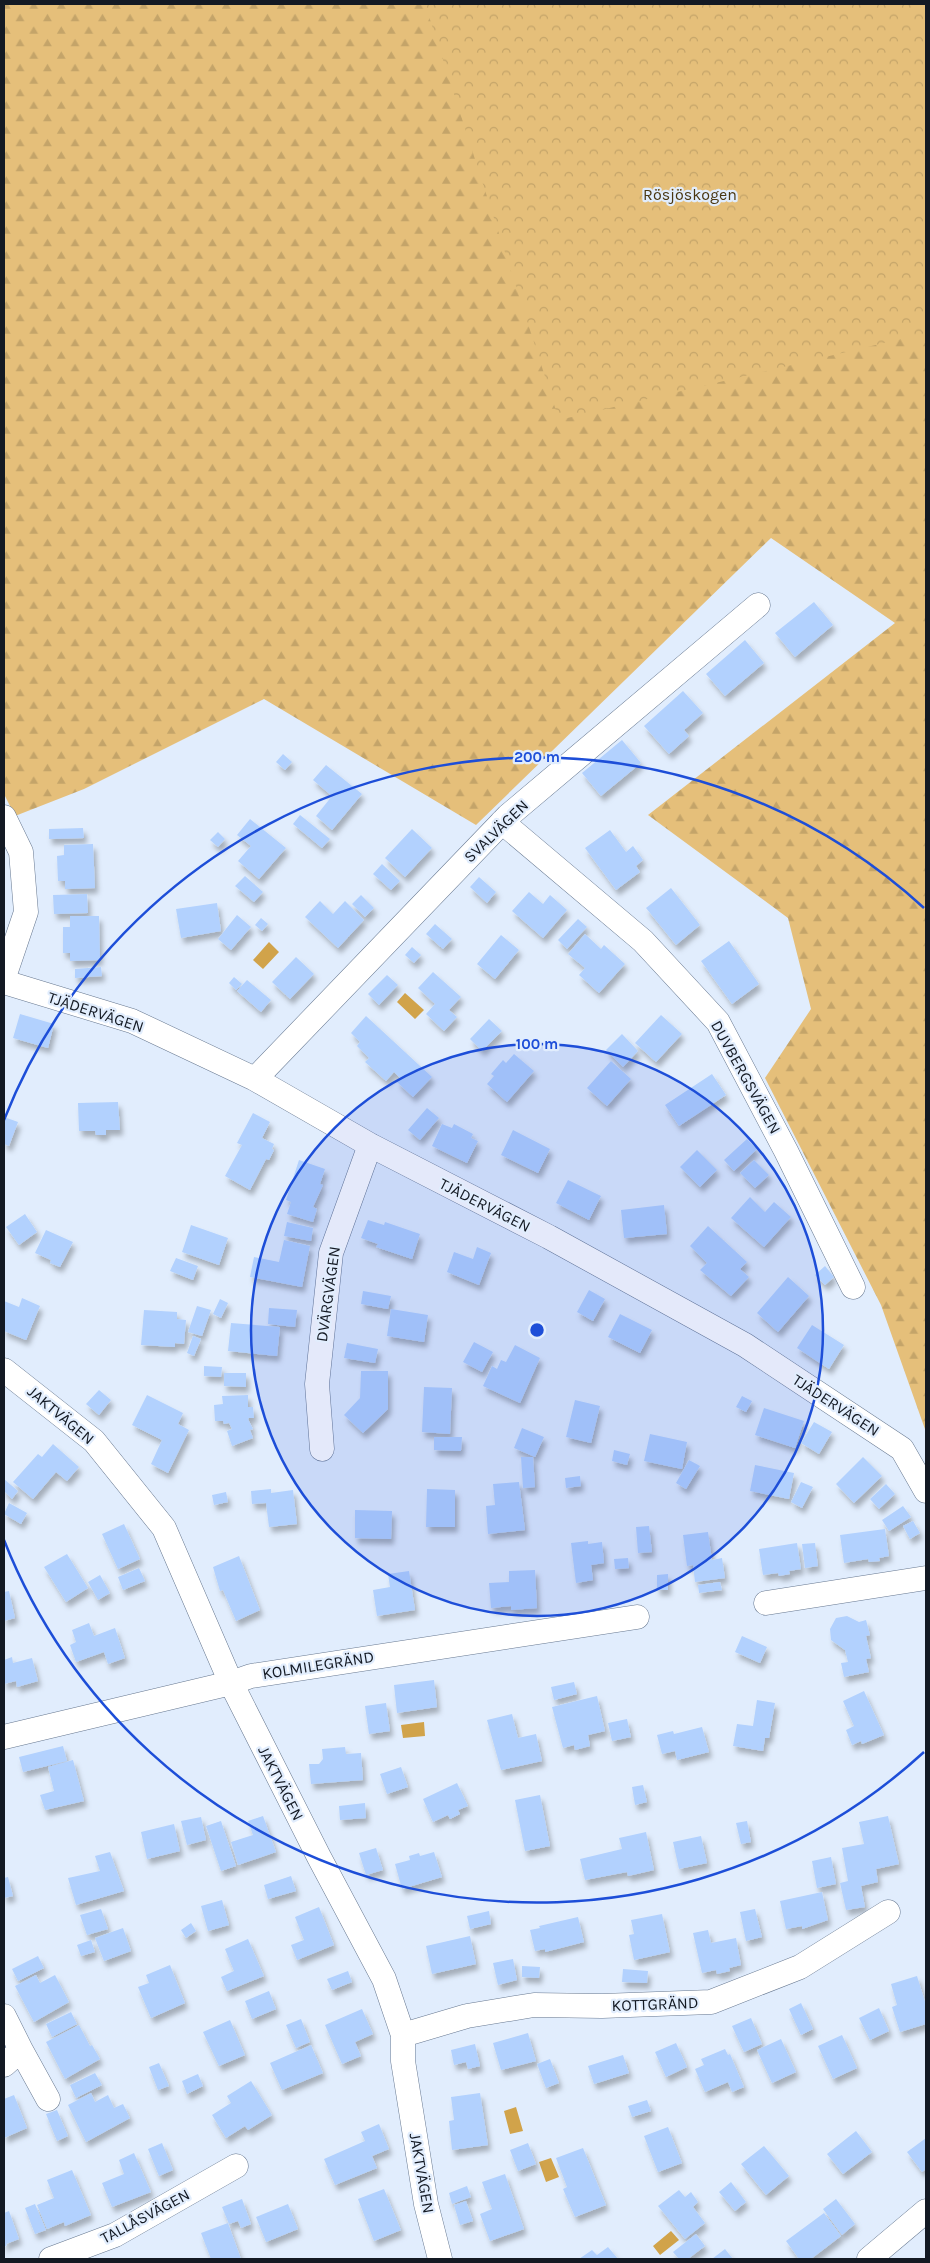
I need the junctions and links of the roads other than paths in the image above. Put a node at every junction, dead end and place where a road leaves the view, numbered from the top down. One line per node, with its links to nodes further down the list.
1 (758, 605): 3 (street, SVALVÄGEN)
2 (4, 817): 4 (street)
3 (502, 822): 6 (street, SVALVÄGEN); 8 (street, DUVBERGSVÄGEN)
4 (4, 978)
5 (4, 982): 6 (street, TJÄDERVÄGEN)
6 (255, 1080): 7 (street, TJÄDERVÄGEN)
7 (370, 1145): 10 (street, DVÄRGVÄGEN); 11 (street, TJÄDERVÄGEN)
8 (853, 1287)
9 (4, 1370): 15 (street, JAKTVÄGEN)
10 (322, 1449)
11 (926, 1491)
12 (926, 1578): 13 (street)
13 (766, 1603)
14 (637, 1617): 15 (street, KOLMILEGRÄND)
15 (231, 1683): 16 (street, KOLMILEGRÄND); 19 (street, JAKTVÄGEN)
16 (4, 1737)
17 (888, 1912): 19 (street, KOTTGRÄND)
18 (4, 2016): 20 (street)
19 (403, 2035): 27 (street, JAKTVÄGEN)
20 (21, 2050): 21 (street); 22 (street)
21 (4, 2066)
22 (48, 2099)
23 (236, 2166): 26 (street, TALLÅSVÄGEN)
24 (926, 2211): 25 (street)
25 (892, 2252): 28 (street)
26 (51, 2259)
27 (440, 2259)
28 (868, 2259)

